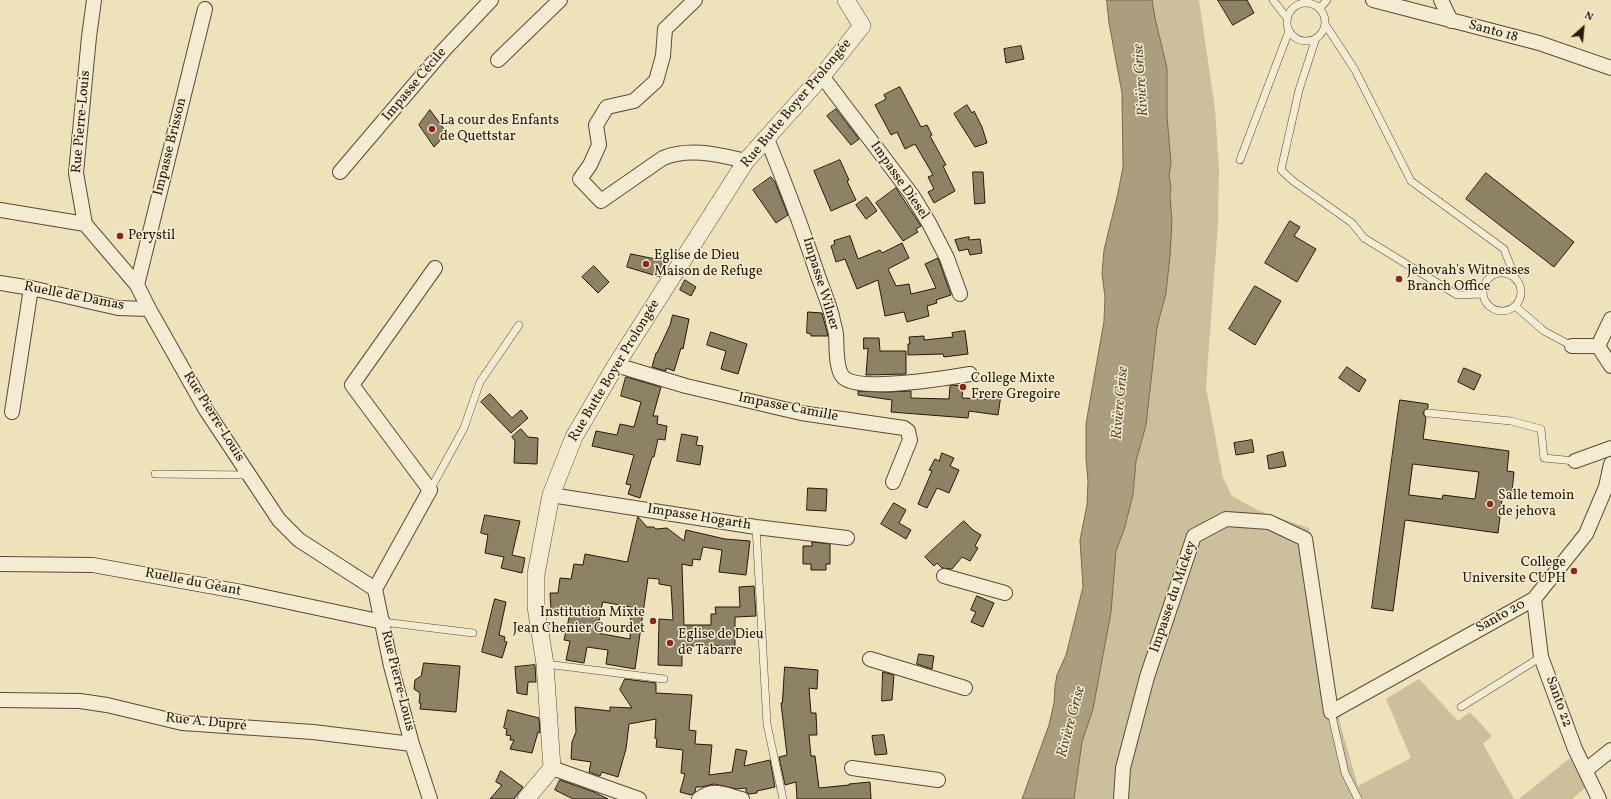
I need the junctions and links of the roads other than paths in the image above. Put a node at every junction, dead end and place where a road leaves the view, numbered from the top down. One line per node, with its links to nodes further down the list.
1 (94, 0): 26 (street, Rue Pierre-Louis)
2 (491, 0): 24 (street, Impasse Cécile)
3 (560, 0): 18 (street)
4 (695, 0): 23 (street)
5 (846, 0): 20 (street, Rue Butte Boyer Prolongée)
6 (1273, 0): 13 (lane)
7 (1314, 0): 11 (lane)
8 (1327, 0): 11 (lane)
9 (1373, 0): 14 (street, Santo 18)
10 (1440, 0): 14 (street)
11 (1320, 8): 13 (lane); 15 (lane)
12 (205, 9): 30 (street, Impasse Brisson)
13 (1287, 18): 16 (lane)
14 (1451, 21): 19 (street, Santo 18)
15 (1325, 24): 17 (lane); 28 (lane)
16 (1289, 31): 17 (lane); 22 (lane)
17 (1316, 38): 33 (lane)
18 (498, 60)
19 (1611, 68)
20 (822, 76): 21 (street, Rue Butte Boyer Prolongée); 32 (street, Impasse Diesel)
21 (767, 139): 23 (street, Rue Butte Boyer Prolongée); 42 (street, Impasse Wilner)
22 (1240, 160)
23 (746, 161): 40 (street, Rue Butte Boyer Prolongée)
24 (340, 172)
25 (0, 210): 26 (street)
26 (85, 224): 30 (street, Rue Pierre-Louis)
27 (435, 268): 51 (street)
28 (1516, 280): 33 (lane); 34 (lane)
29 (0, 283): 31 (street, Ruelle de Damas)
30 (137, 285): 35 (street, Rue Pierre-Louis)
31 (31, 288): 35 (street, Ruelle de Damas); 43 (street)
32 (960, 294)
33 (1483, 294): 34 (lane)
34 (1515, 306): 38 (lane)
35 (148, 309): 49 (street, Rue Pierre-Louis)
36 (1611, 319): 39 (street)
37 (519, 325): 51 (lane)
38 (1572, 346): 39 (street)
39 (1598, 346): 41 (street)
40 (616, 365): 50 (street, Impasse Camille); 52 (street, Rue Butte Boyer Prolongée)
41 (1611, 366)
42 (970, 374)
43 (12, 412)
44 (1428, 414): 46 (lane)
45 (1611, 448): 46 (street)
46 (1575, 461)
47 (1611, 464): 59 (street, Santo 20)
48 (155, 474): 49 (lane)
49 (249, 475): 57 (street, Rue Pierre-Louis)
50 (893, 482)
51 (430, 490): 57 (street)
52 (551, 495): 53 (street, Impasse Hogarth); 64 (street, Rue Butte Boyer Prolongée)
53 (756, 527): 54 (street, Impasse Hogarth); 81 (lane)
54 (846, 538)
55 (0, 564): 60 (street, Ruelle du Géant)
56 (944, 576): 58 (street)
57 (375, 588): 60 (street, Rue Pierre-Louis)
58 (1005, 592)
59 (1534, 599): 62 (street, Santo 22); 69 (street, Santo 20)
60 (383, 622): 61 (lane); 70 (street, Rue Pierre-Louis)
61 (472, 633)
62 (1541, 657): 68 (lane); 74 (street, Santo 22)
63 (870, 659): 66 (street)
64 (545, 664): 65 (lane); 72 (street, Rue Butte Boyer Prolongée)
65 (664, 679)
66 (965, 688)
67 (0, 700): 70 (street, Rue A. Dupré)
68 (1461, 707)
69 (1331, 712): 82 (street, Impasse du Mickey); 83 (lane, Impasse du Mickey)
70 (412, 744): 76 (street, Rue Pierre-Louis)
71 (1611, 750): 74 (street)
72 (552, 768): 77 (street); 78 (street)
73 (852, 768): 75 (street)
74 (1586, 770): 84 (street, Santo 22)
75 (938, 780)
76 (430, 799)
77 (526, 799)
78 (639, 799)
79 (699, 799): 80 (street)
80 (742, 799)
81 (784, 799)
82 (1121, 799)
83 (1358, 799)
84 (1600, 799)

